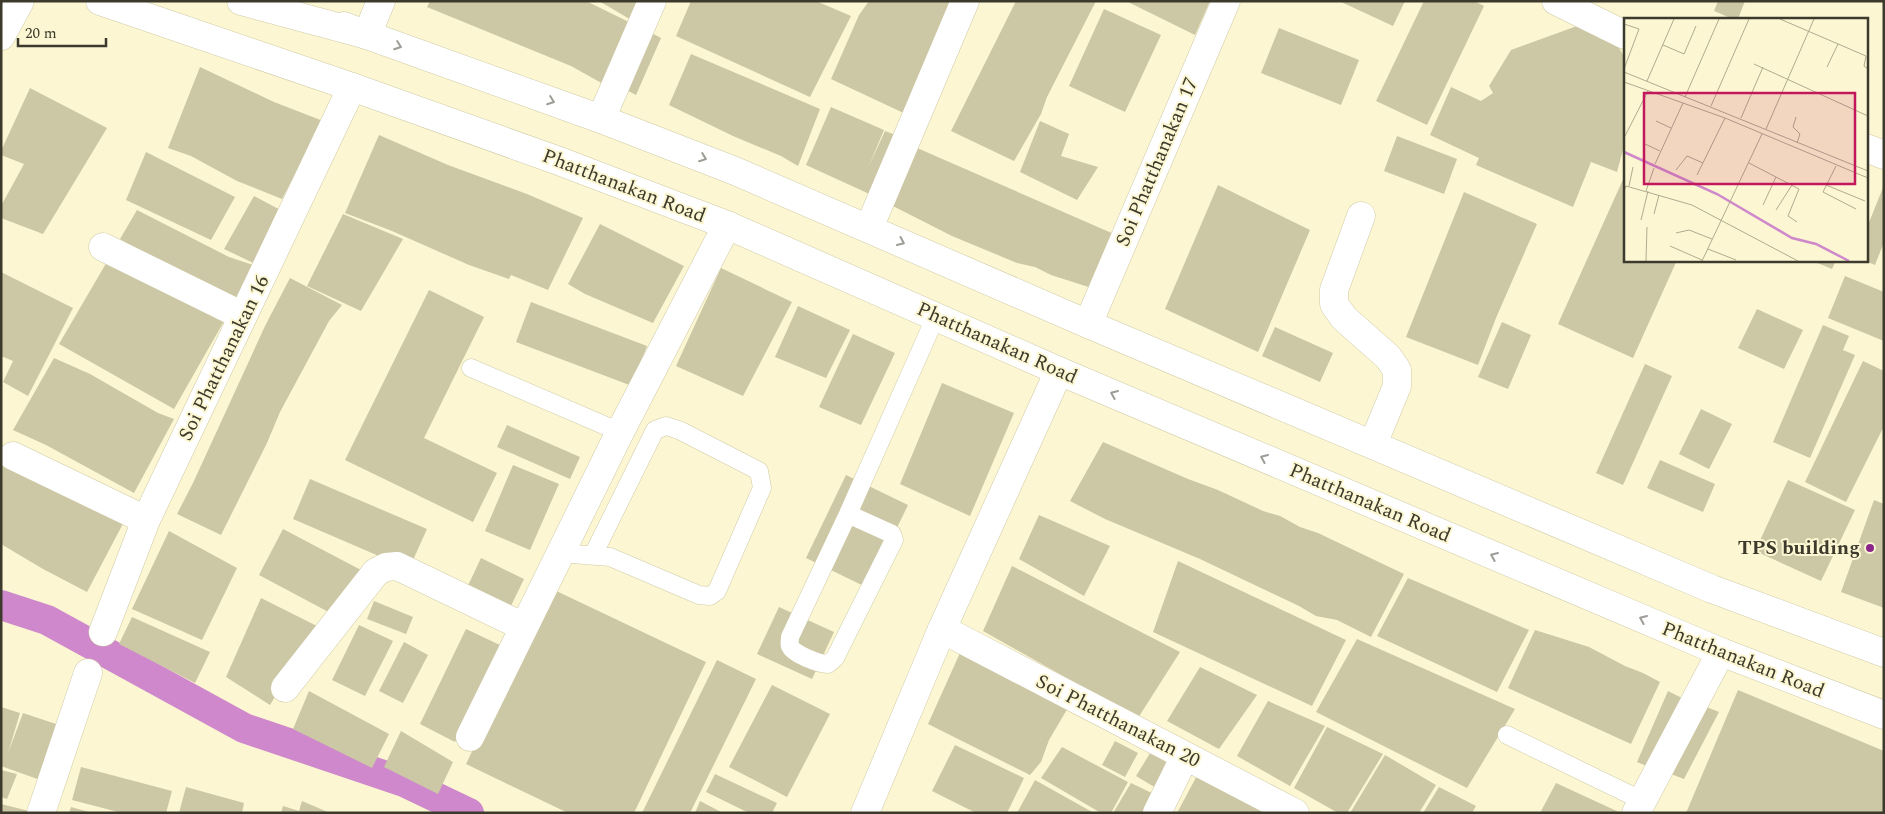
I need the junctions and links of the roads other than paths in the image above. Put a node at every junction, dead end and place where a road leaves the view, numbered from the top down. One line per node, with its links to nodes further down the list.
1 (20, 1): 12 (street)
2 (100, 1): 13 (street, Phatthanakan Road)
3 (242, 1): 10 (street)
4 (288, 1): 10 (street)
5 (382, 1): 10 (street)
6 (652, 1): 14 (street)
7 (965, 1): 19 (street)
8 (1226, 1): 23 (street, Soi Phatthanakan 17)
9 (1556, 1): 11 (street)
10 (367, 35): 14 (street, one-way to 14)
11 (1624, 35)
12 (1, 36)
13 (352, 87): 18 (street, Phatthanakan Road); 21 (street, Soi Phatthanakan 16)
14 (601, 119): 19 (street, one-way to 19)
15 (1868, 149): 16 (street)
16 (1884, 155)
17 (1361, 216): 27 (street)
18 (726, 225): 22 (street, Phatthanakan Road); 26 (street)
19 (868, 228): 23 (street, one-way to 23)
20 (103, 247): 21 (street)
21 (244, 316): 30 (street, Soi Phatthanakan 16)
22 (936, 316): 25 (street, Phatthanakan Road); 29 (lane)
23 (1088, 324): 27 (street)
24 (471, 368): 26 (lane)
25 (1059, 371): 34 (street); 36 (street, Phatthanakan Road, one-way to 25)
26 (620, 432): 31 (street)
27 (1373, 444): 37 (street)
28 (13, 456): 30 (street)
29 (848, 514): 29 (lane)
30 (146, 520): 35 (street, Soi Phatthanakan 16)
31 (560, 553): 32 (lane); 33 (street)
32 (593, 555): 32 (lane)
33 (524, 627): 39 (street); 42 (street)
34 (942, 629): 43 (street, Soi Phatthanakan 20); 45 (street)
35 (103, 632)
36 (1720, 652): 40 (street, Phatthanakan Road); 44 (street)
37 (1884, 653)
38 (88, 673): 46 (street)
39 (286, 688)
40 (1884, 715)
41 (1507, 735): 44 (lane)
42 (470, 737)
43 (1185, 756): 47 (street); 48 (street, Soi Phatthanakan 20)
44 (1639, 807)
45 (871, 809)
46 (41, 813)
47 (1157, 813)
48 (1295, 813)

